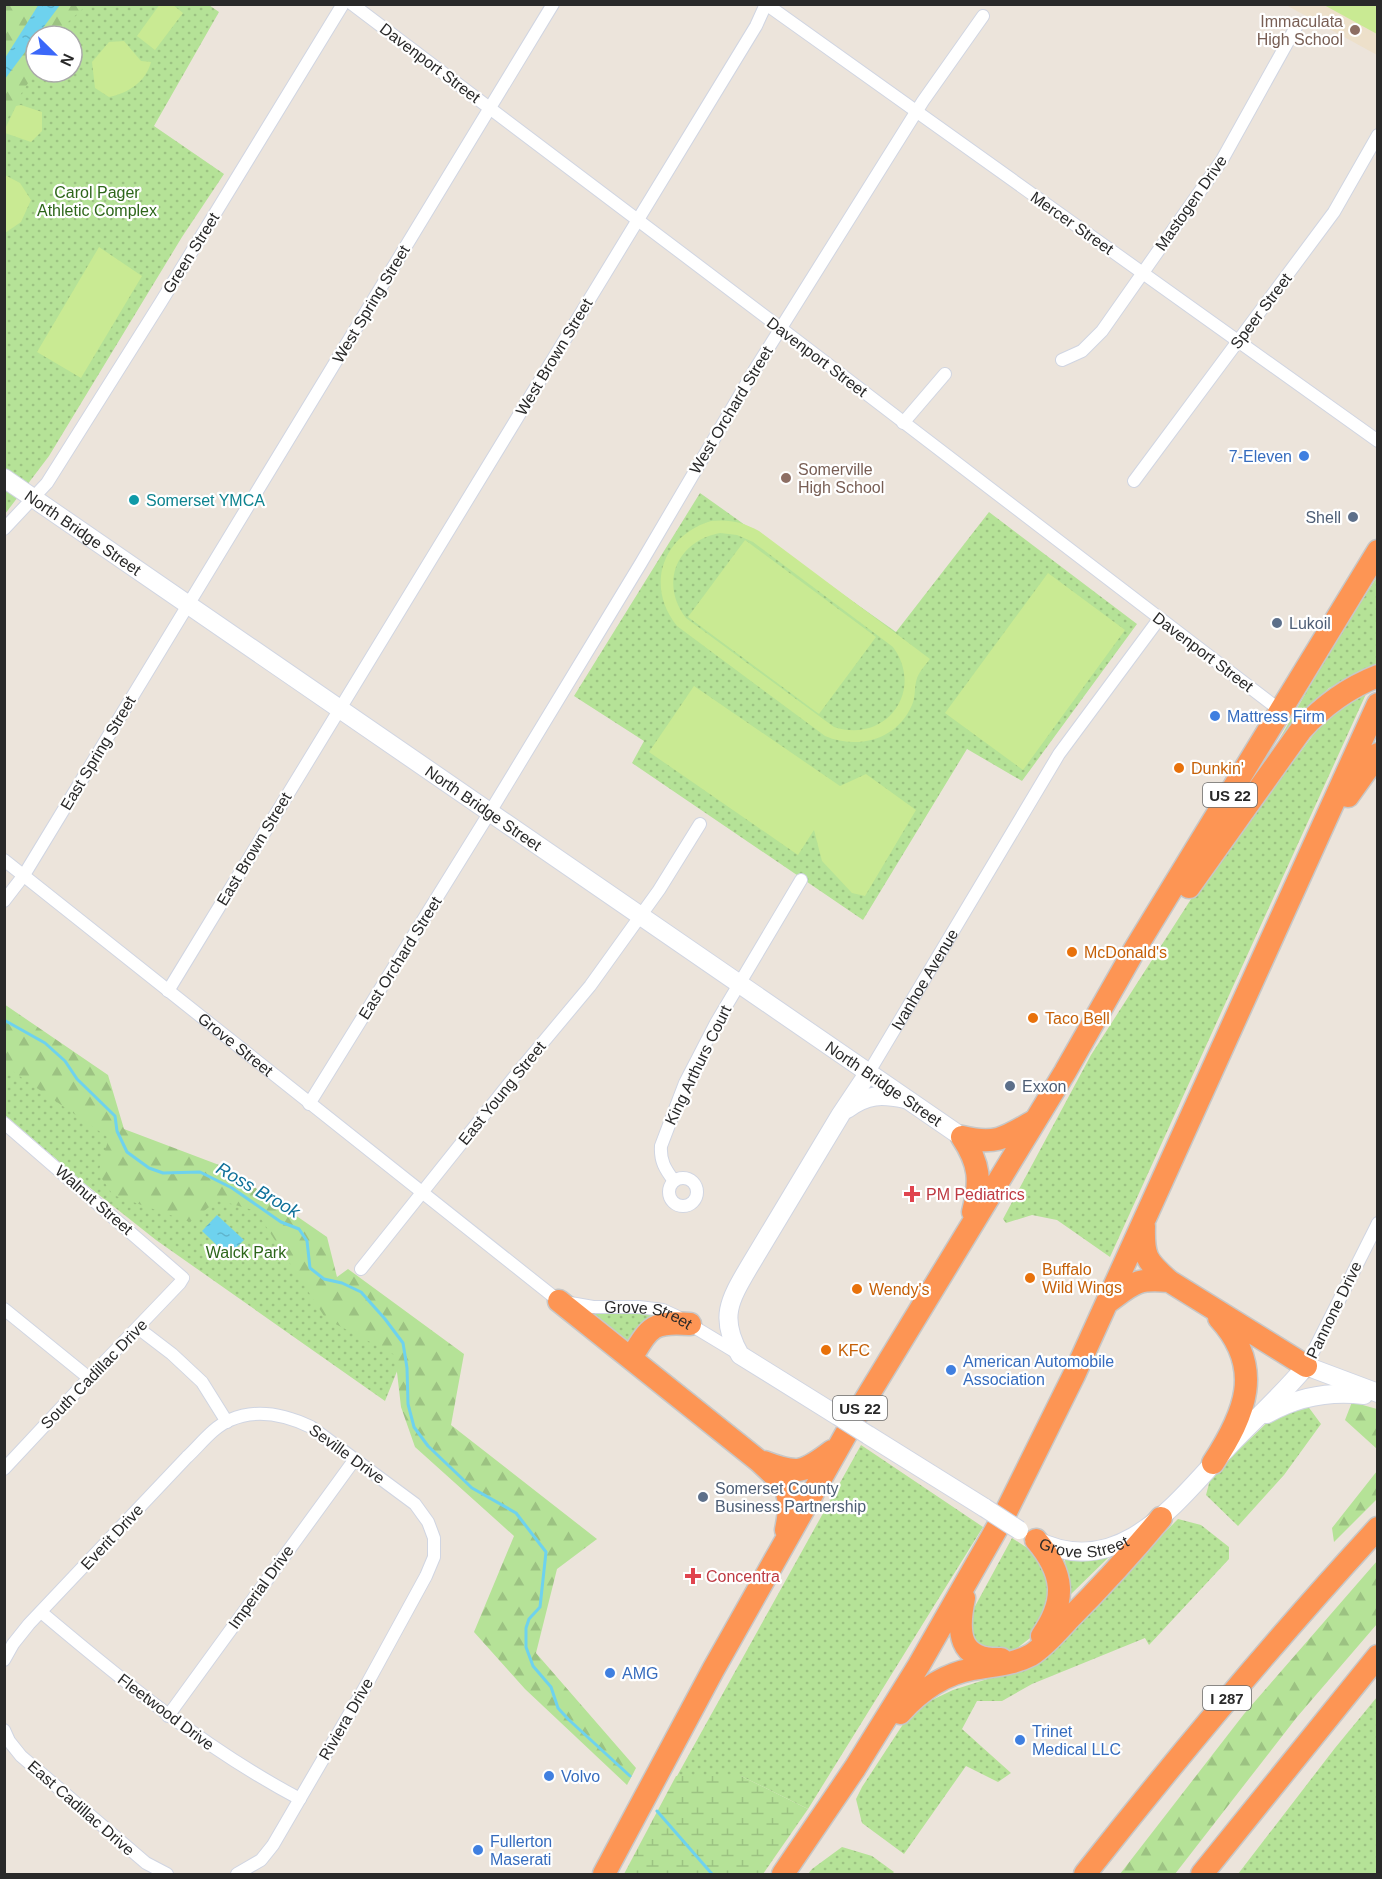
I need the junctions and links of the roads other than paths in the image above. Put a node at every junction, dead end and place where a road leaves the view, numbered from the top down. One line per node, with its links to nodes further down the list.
1 (343, 4): 20 (street, Green Street)
2 (352, 4): 7 (street, Davenport Street)
3 (553, 4): 7 (street, West Spring Street)
4 (766, 4): 8 (street, Mercer Street); 10 (street, West Brown Street)
5 (984, 16): 8 (street, West Orchard Street)
6 (1296, 27): 11 (street, Mastogen Drive)
7 (489, 108): 10 (street, Davenport Street); 23 (street, West Spring Street)
8 (916, 112): 11 (street, Mercer Street); 12 (street, West Orchard Street)
9 (1377, 135): 13 (street, Speer Street)
10 (637, 220): 12 (street, Davenport Street); 27 (street, West Brown Street)
11 (1142, 273): 13 (street, Mercer Street); 14 (street, Mastogen Drive)
12 (780, 328): 16 (street, Davenport Street); 30 (street, West Orchard Street)
13 (1239, 341): 17 (street, Mercer Street); 19 (street, Speer Street)
14 (1062, 360)
15 (945, 374): 16 (street)
16 (903, 423): 24 (street, Davenport Street)
17 (1377, 441)
18 (4, 478): 20 (street, North Bridge Street)
19 (1134, 482)
20 (35, 498): 21 (street, Green Street); 23 (street, North Bridge Street)
21 (4, 529)
22 (1377, 551): 28 (highway, US 22)
23 (189, 603): 27 (street, North Bridge Street); 34 (street, East Spring Street)
24 (1159, 619): 28 (street, Davenport Street); 41 (street, Ivanhoe Avenue)
25 (1377, 676): 40 (highway)
26 (1377, 704): 32 (highway)
27 (341, 708): 30 (street, North Bridge Street); 39 (street, East Brown Street)
28 (1281, 711): 40 (highway, US 22)
29 (1377, 754): 32 (highway)
30 (490, 812): 37 (street, North Bridge Street); 43 (street, East Orchard Street)
31 (700, 824): 37 (street, East Young Street)
32 (1315, 844): 50 (highway)
33 (4, 860): 34 (street, Grove Street)
34 (24, 875): 36 (street, East Spring Street); 39 (street, Grove Street)
35 (801, 879): 38 (street, King Arthurs Court)
36 (4, 901)
37 (642, 915): 38 (street, North Bridge Street); 49 (street, East Young Street)
38 (740, 983): 41 (street, North Bridge Street); 48 (street, King Arthurs Court)
39 (168, 991): 43 (street, Grove Street)
40 (1084, 1039): 45 (highway, US 22)
41 (869, 1072): 42 (street, North Bridge Street); 44 (street, Ivanhoe Avenue)
42 (911, 1100): 44 (street); 47 (street, North Bridge Street)
43 (309, 1104): 49 (street, Grove Street)
44 (841, 1114): 62 (street, Ivanhoe Avenue)
45 (1036, 1121): 47 (highway); 52 (highway, US 22)
46 (4, 1124): 54 (street, Walnut Street)
47 (962, 1137): 52 (highway)
48 (674, 1181)
49 (421, 1193): 53 (street, East Young Street); 56 (street, Grove Street)
50 (1144, 1221): 55 (highway); 57 (highway)
51 (1377, 1223): 64 (street, Pannone Drive)
52 (969, 1227): 69 (highway, US 22)
53 (361, 1269)
54 (183, 1278): 61 (street, South Cadillac Drive)
55 (1169, 1281): 57 (highway); 58 (highway)
56 (559, 1301): 60 (street, Grove Street); 63 (highway)
57 (1107, 1303): 79 (highway)
58 (1208, 1306): 64 (highway); 72 (highway)
59 (4, 1309): 65 (street)
60 (690, 1324): 62 (street, Grove Street); 63 (highway)
61 (138, 1328): 65 (street, South Cadillac Drive); 67 (street)
62 (740, 1355): 76 (street, Grove Street, bridge)
63 (631, 1358): 71 (highway)
64 (1306, 1366): 66 (street); 68 (street, Grove Street)
65 (89, 1378): 73 (street, South Cadillac Drive)
66 (1377, 1394): 68 (street)
67 (227, 1422): 70 (street, Seville Drive); 80 (street, Everit Drive)
68 (1245, 1429): 72 (street, Grove Street)
69 (838, 1446): 71 (highway); 77 (highway, US 22)
70 (355, 1459): 78 (street, Seville Drive); 83 (street, Imperial Drive)
71 (759, 1461): 77 (highway)
72 (1213, 1463): 74 (street, Grove Street)
73 (4, 1469)
74 (1161, 1518): 76 (street, Grove Street); 85 (highway)
75 (1377, 1528): 91 (highway, I 287)
76 (1028, 1535): 79 (highway)
77 (784, 1542): 89 (highway, US 22)
78 (434, 1548): 86 (street, Riviera Drive)
79 (967, 1582): 85 (highway)
80 (41, 1612): 82 (street, Everit Drive); 83 (street, Fleetwood Drive)
81 (1377, 1656): 92 (highway)
82 (4, 1660)
83 (168, 1716): 86 (street, Fleetwood Drive)
84 (4, 1730): 87 (street, East Cadillac Drive)
85 (855, 1768): 90 (highway)
86 (300, 1799): 88 (street, Riviera Drive)
87 (167, 1875)
88 (237, 1875)
89 (604, 1875)
90 (783, 1875)
91 (1086, 1875)
92 (1202, 1875)

